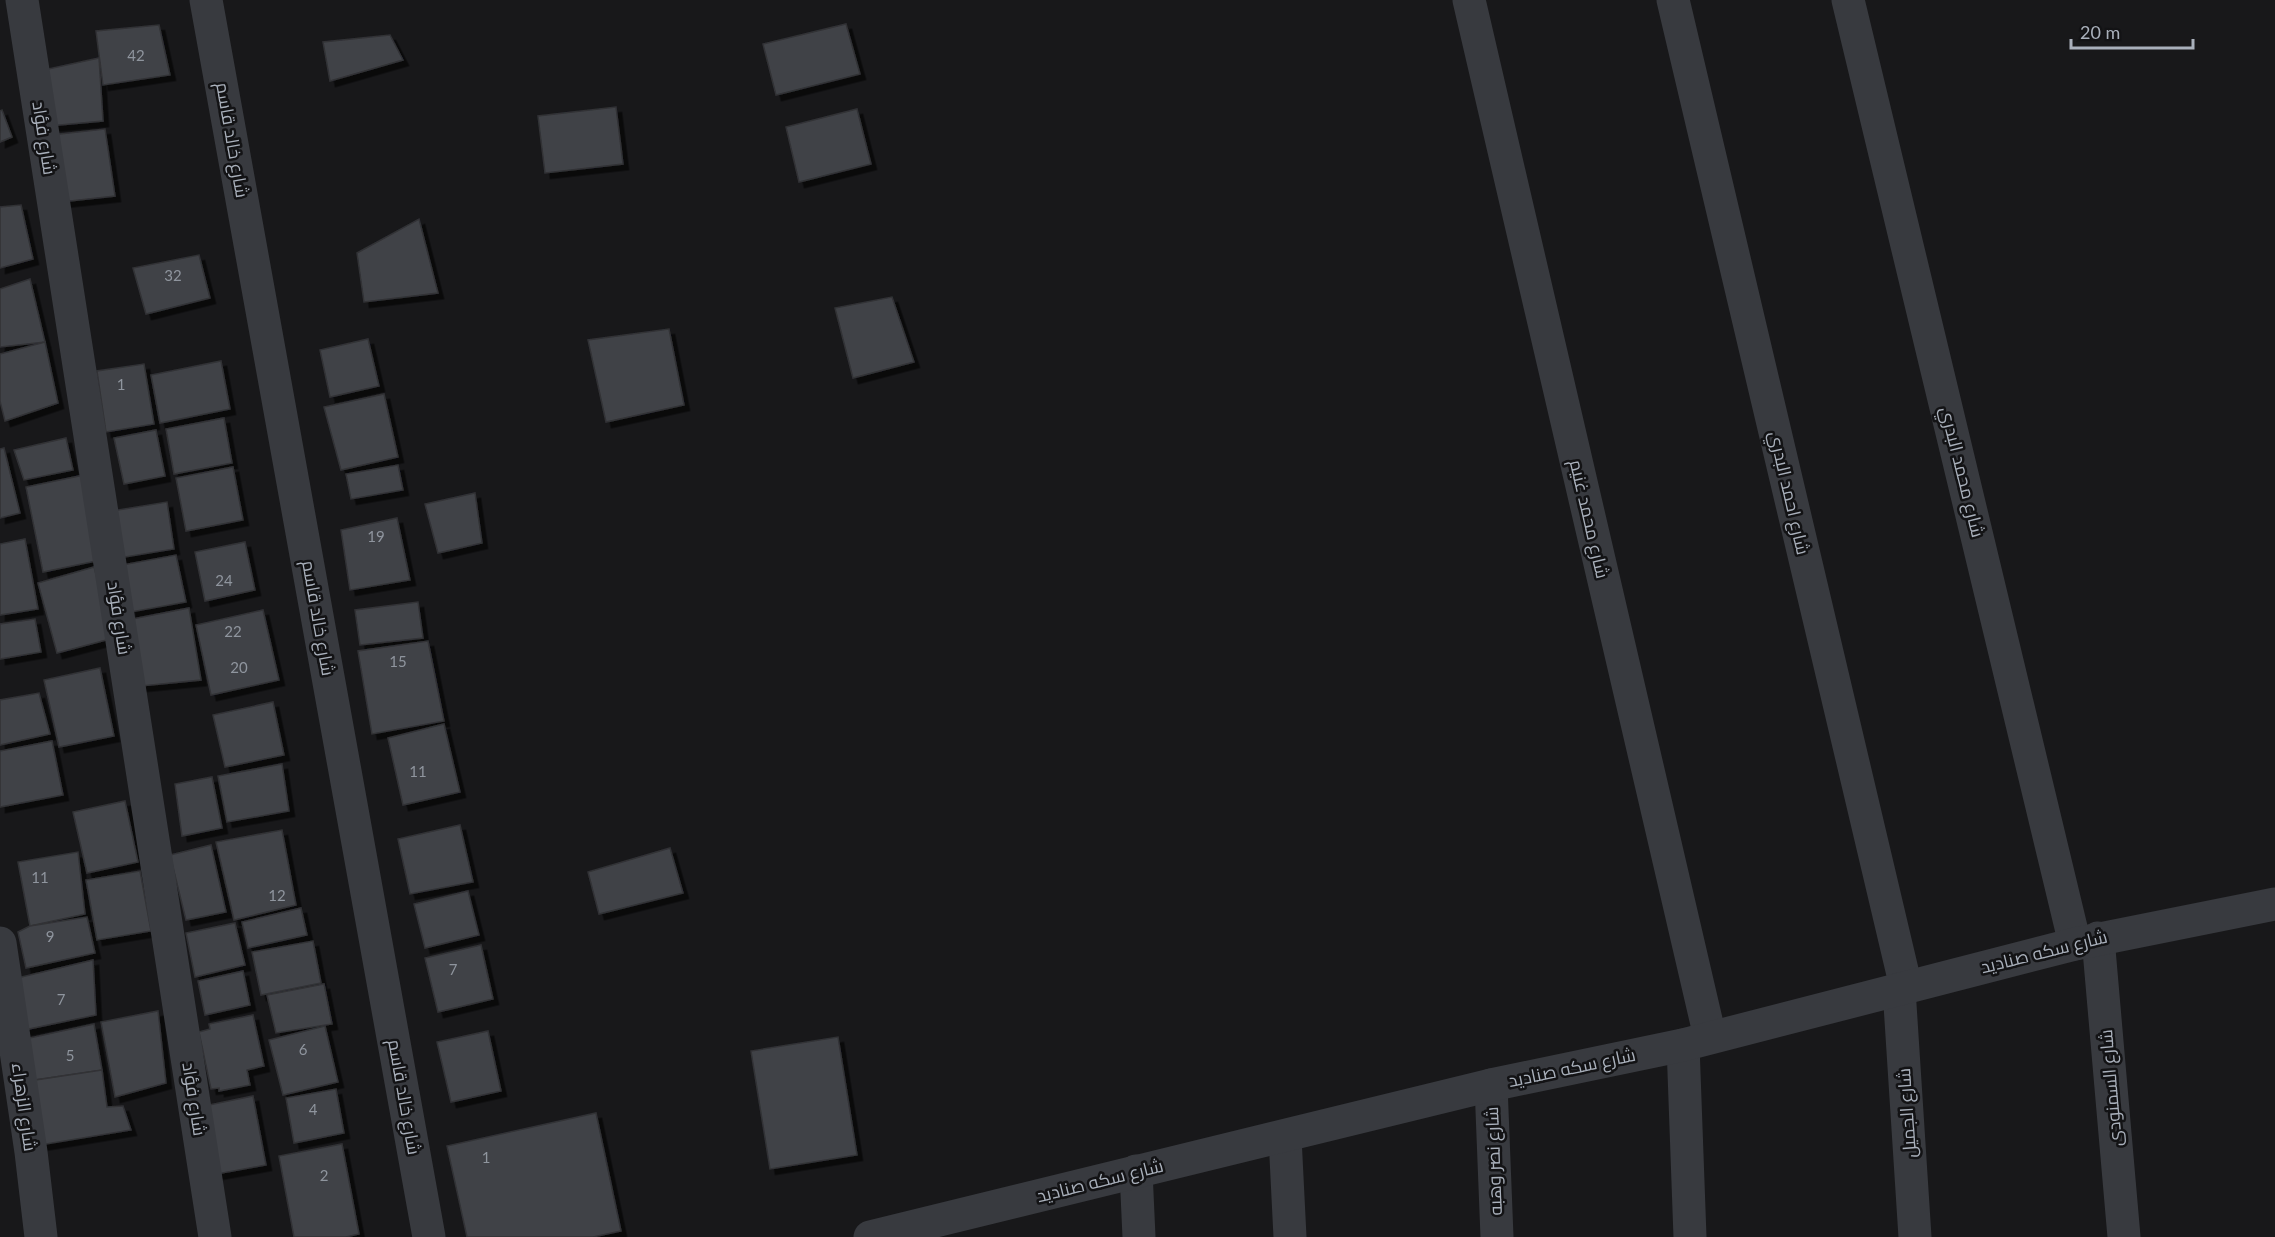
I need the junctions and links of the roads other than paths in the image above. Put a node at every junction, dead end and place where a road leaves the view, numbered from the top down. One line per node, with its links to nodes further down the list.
1 (22, 0): 16 (street, شارع فؤاد)
2 (206, 0): 17 (street, شارع خالد قاسم)
3 (1469, 0): 10 (street, شارع محمد غنيم)
4 (1672, 0): 9 (street, شارع احمد البدري)
5 (1848, 0): 7 (street, شارع محمد البدري)
6 (2275, 905): 7 (street, شارع سكه صناديد)
7 (2087, 941): 9 (street, شارع سكه صناديد); 24 (street, شارع السمنودى)
8 (0, 942): 15 (street, شارع الزهراء)
9 (1903, 988): 10 (street, شارع سكه صناديد); 23 (street, شارع الجميل)
10 (1696, 1041): 11 (street, شارع سكه صناديد); 22 (street, شارع محمد غنيم)
11 (1491, 1085): 12 (street, شارع سكه صناديد); 21 (street, شارع نصر وهبه)
12 (1285, 1137): 13 (street, شارع سكه صناديد); 20 (street)
13 (1136, 1172): 14 (street, شارع سكه صناديد); 19 (street)
14 (920, 1231): 18 (street, شارع سكه صناديد)
15 (41, 1237)
16 (215, 1237)
17 (429, 1237)
18 (870, 1237)
19 (1139, 1237)
20 (1290, 1237)
21 (1497, 1237)
22 (1690, 1237)
23 (1915, 1237)
24 (2124, 1237)

